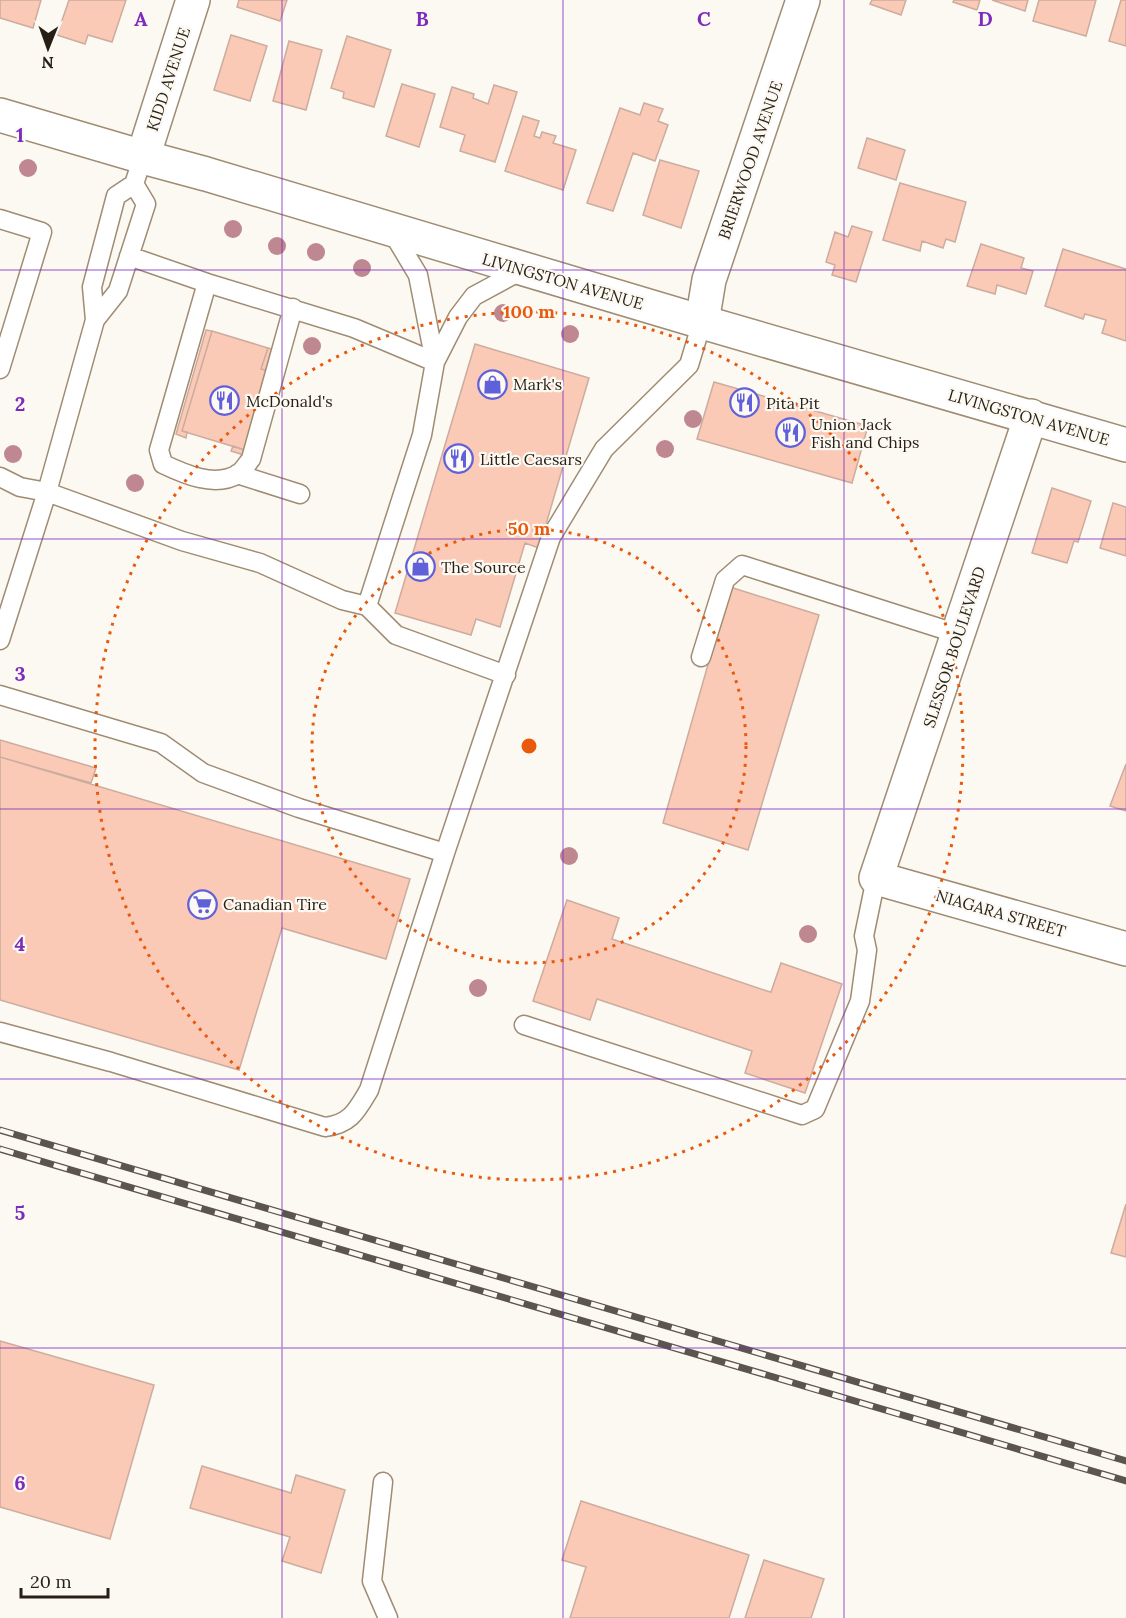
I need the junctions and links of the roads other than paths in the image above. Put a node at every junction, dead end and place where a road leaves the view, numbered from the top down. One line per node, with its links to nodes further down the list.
1 (193, 0): 4 (street, KIDD AVENUE)
2 (803, 0): 12 (street, BRIERWOOD AVENUE)
3 (0, 115): 4 (street, LIVINGSTON AVENUE)
4 (139, 171): 6 (street, LIVINGSTON AVENUE); 7 (lane); 11 (lane)
5 (0, 219): 14 (lane)
6 (391, 230): 8 (street, LIVINGSTON AVENUE); 13 (lane)
7 (129, 256): 9 (lane); 11 (lane)
8 (524, 269): 12 (street, LIVINGSTON AVENUE); 13 (lane)
9 (207, 282): 10 (lane); 17 (lane)
10 (293, 308): 13 (lane); 17 (lane)
11 (95, 320): 19 (lane)
12 (702, 322): 15 (street, LIVINGSTON AVENUE); 25 (lane)
13 (435, 362): 21 (lane)
14 (0, 369)
15 (1031, 416): 16 (street, LIVINGSTON AVENUE); 22 (street, SLESSOR BOULEVARD)
16 (1126, 445)
17 (237, 474): 20 (lane)
18 (0, 477): 19 (lane)
19 (47, 492): 21 (lane); 23 (lane)
20 (300, 494)
21 (366, 606): 25 (lane)
22 (958, 634): 24 (lane); 28 (street, SLESSOR BOULEVARD)
23 (0, 640)
24 (701, 657)
25 (506, 675): 27 (lane)
26 (0, 695): 27 (lane)
27 (445, 853): 31 (lane)
28 (876, 878): 29 (street, NIAGARA STREET); 30 (lane)
29 (1126, 948)
30 (524, 1025)
31 (0, 1032)
32 (383, 1482): 33 (lane)
33 (388, 1618)

